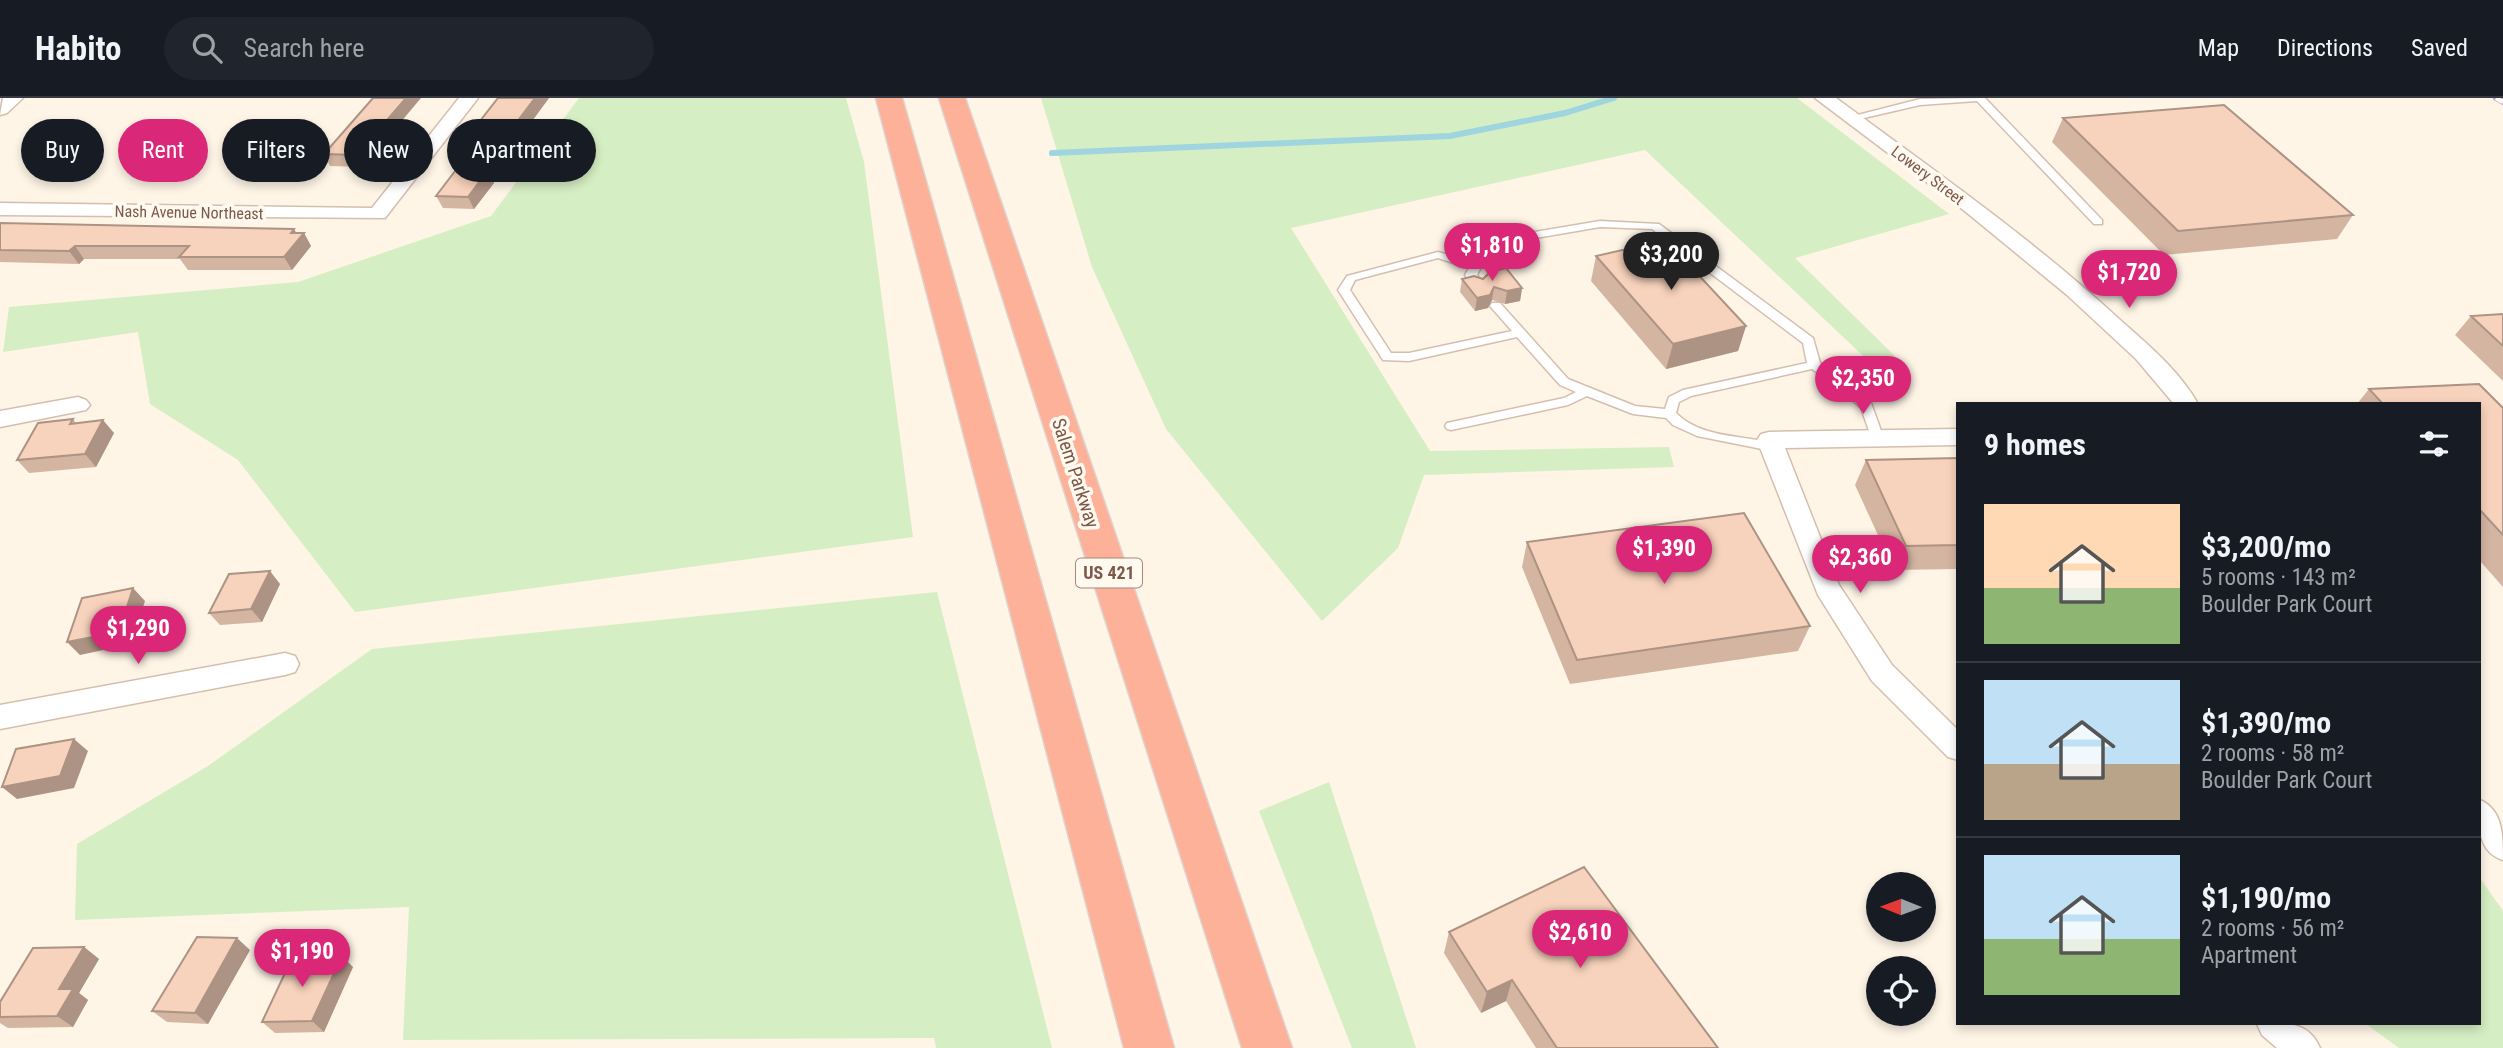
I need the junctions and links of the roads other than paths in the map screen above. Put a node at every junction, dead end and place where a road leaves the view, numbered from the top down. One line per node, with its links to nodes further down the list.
1 (14, 98): 7 (street)
2 (468, 98): 10 (street)
3 (889, 98): 34 (highway)
4 (951, 98): 35 (highway, Salem Parkway / US 421)
5 (1824, 98): 8 (street, Lowery Street)
6 (1979, 98): 8 (lane); 11 (lane)
7 (0, 109)
8 (1851, 118): 12 (street, Lowery Street)
9 (0, 209): 10 (street, Nash Avenue Northeast)
10 (378, 214)
11 (2098, 222)
12 (2029, 256): 19 (street, Lowery Street); 20 (street, Lowery Street)
13 (1476, 266): 14 (lane); 16 (lane); 17 (lane)
14 (1480, 287)
15 (1496, 306): 16 (lane)
16 (1520, 333): 18 (lane)
17 (1814, 365): 22 (lane); 26 (lane)
18 (1587, 391): 22 (lane); 24 (lane)
19 (2169, 402)
20 (2185, 402)
21 (78, 405): 23 (street)
22 (1670, 414): 27 (lane)
23 (0, 419)
24 (1451, 426)
25 (1956, 437): 26 (street)
26 (1878, 439): 27 (street)
27 (1770, 444): 30 (street)
28 (285, 664): 29 (street)
29 (0, 717)
30 (1956, 746)
31 (2481, 814): 32 (street)
32 (2503, 847)
33 (2275, 1025): 36 (street)
34 (1149, 1048)
35 (1267, 1048)
36 (2302, 1048)

